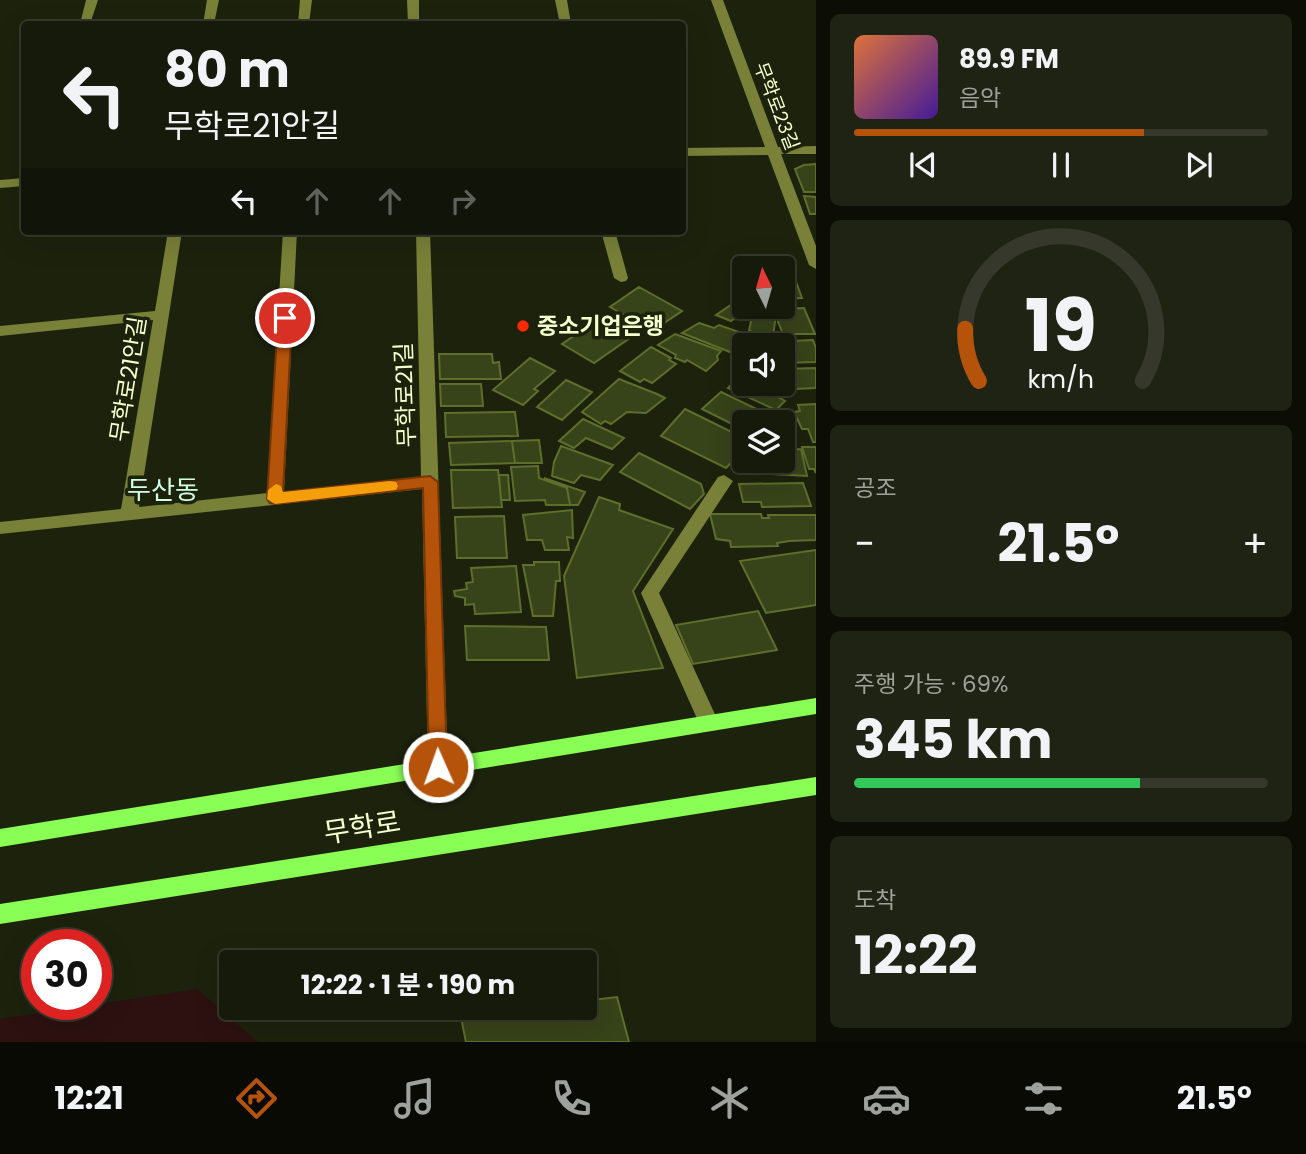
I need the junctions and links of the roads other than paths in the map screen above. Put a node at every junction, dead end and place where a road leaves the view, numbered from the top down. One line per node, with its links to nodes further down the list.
1 (92, 0): 7 (street)
2 (213, 0): 8 (street)
3 (306, 0): 9 (street)
4 (413, 0): 10 (street)
5 (561, 0): 11 (street)
6 (717, 0): 13 (street, 무학로23길)
7 (86, 21)
8 (210, 21)
9 (304, 21)
10 (414, 21)
11 (565, 21)
12 (816, 150): 13 (street)
13 (773, 151): 14 (street); 21 (street, 무학로23길)
14 (686, 152)
15 (21, 182): 16 (street)
16 (0, 184)
17 (174, 235): 23 (street, 무학로21안길)
18 (290, 235): 27 (street)
19 (423, 235): 26 (street, 무학로21길)
20 (609, 235): 22 (street)
21 (816, 265)
22 (621, 278)
23 (161, 314): 24 (street); 28 (street, 무학로21안길)
24 (0, 331)
25 (724, 481): 31 (street)
26 (430, 482): 27 (street); 32 (street, 무학로21길)
27 (275, 499): 28 (street)
28 (129, 514): 29 (street)
29 (0, 528)
30 (816, 706): 31 (main road, 무학로)
31 (709, 723): 32 (main road, 무학로)
32 (438, 767): 34 (main road, 무학로)
33 (816, 786): 35 (main road, 무학로)
34 (0, 838)
35 (0, 914)

